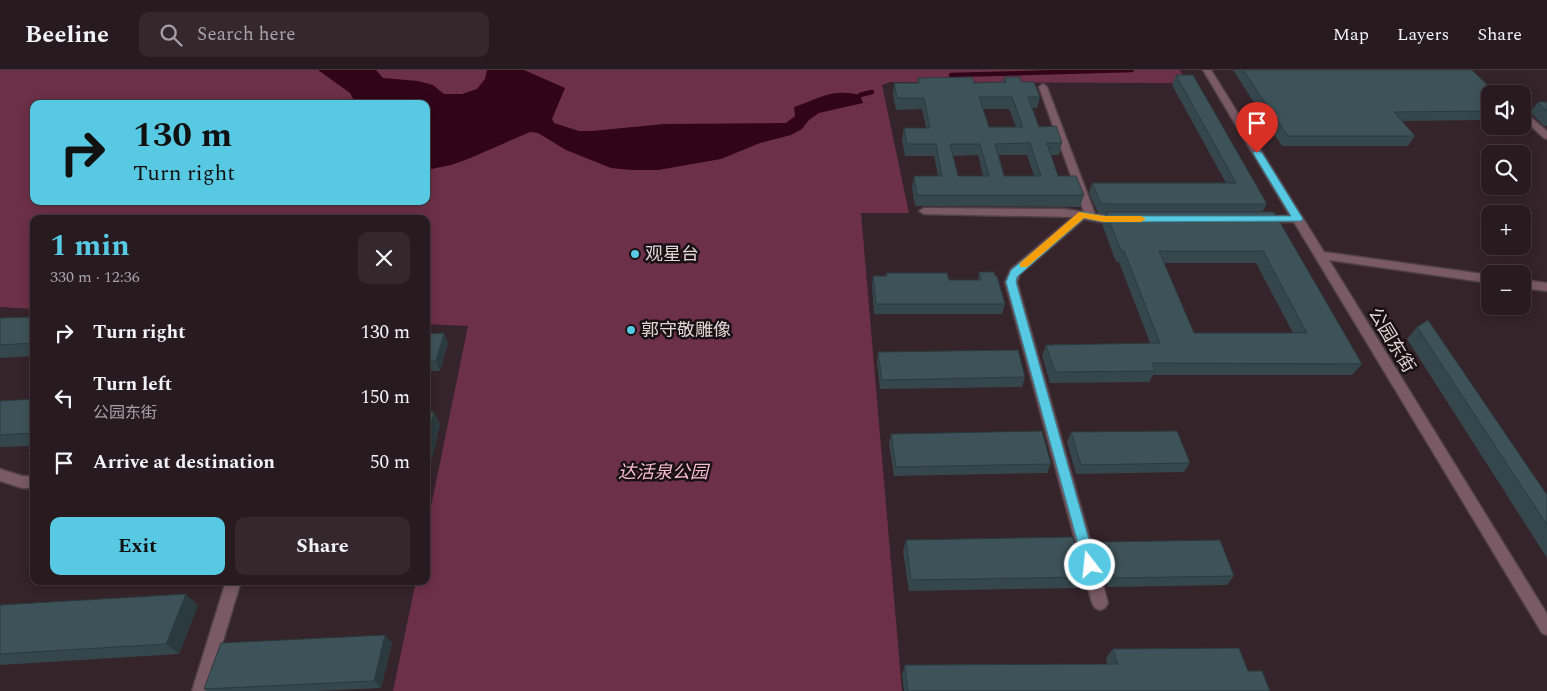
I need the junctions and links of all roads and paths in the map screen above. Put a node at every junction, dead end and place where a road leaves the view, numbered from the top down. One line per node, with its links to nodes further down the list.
1 (1207, 70): 9 (street, 公园东街)
2 (1043, 87): 6 (street)
3 (1531, 120): 4 (street)
4 (1546, 133)
5 (924, 211): 6 (street)
6 (1086, 216): 7 (street); 17 (street)
7 (1133, 219)
8 (1249, 219): 9 (street)
9 (1298, 219): 10 (street, 公园东街)
10 (1320, 255): 11 (street); 18 (street, 公园东街)
11 (1481, 278)
12 (1531, 285): 13 (street)
13 (1547, 287)
14 (0, 475): 15 (street)
15 (30, 482)
16 (233, 585): 19 (street)
17 (1100, 603)
18 (1547, 628)
19 (200, 691)

